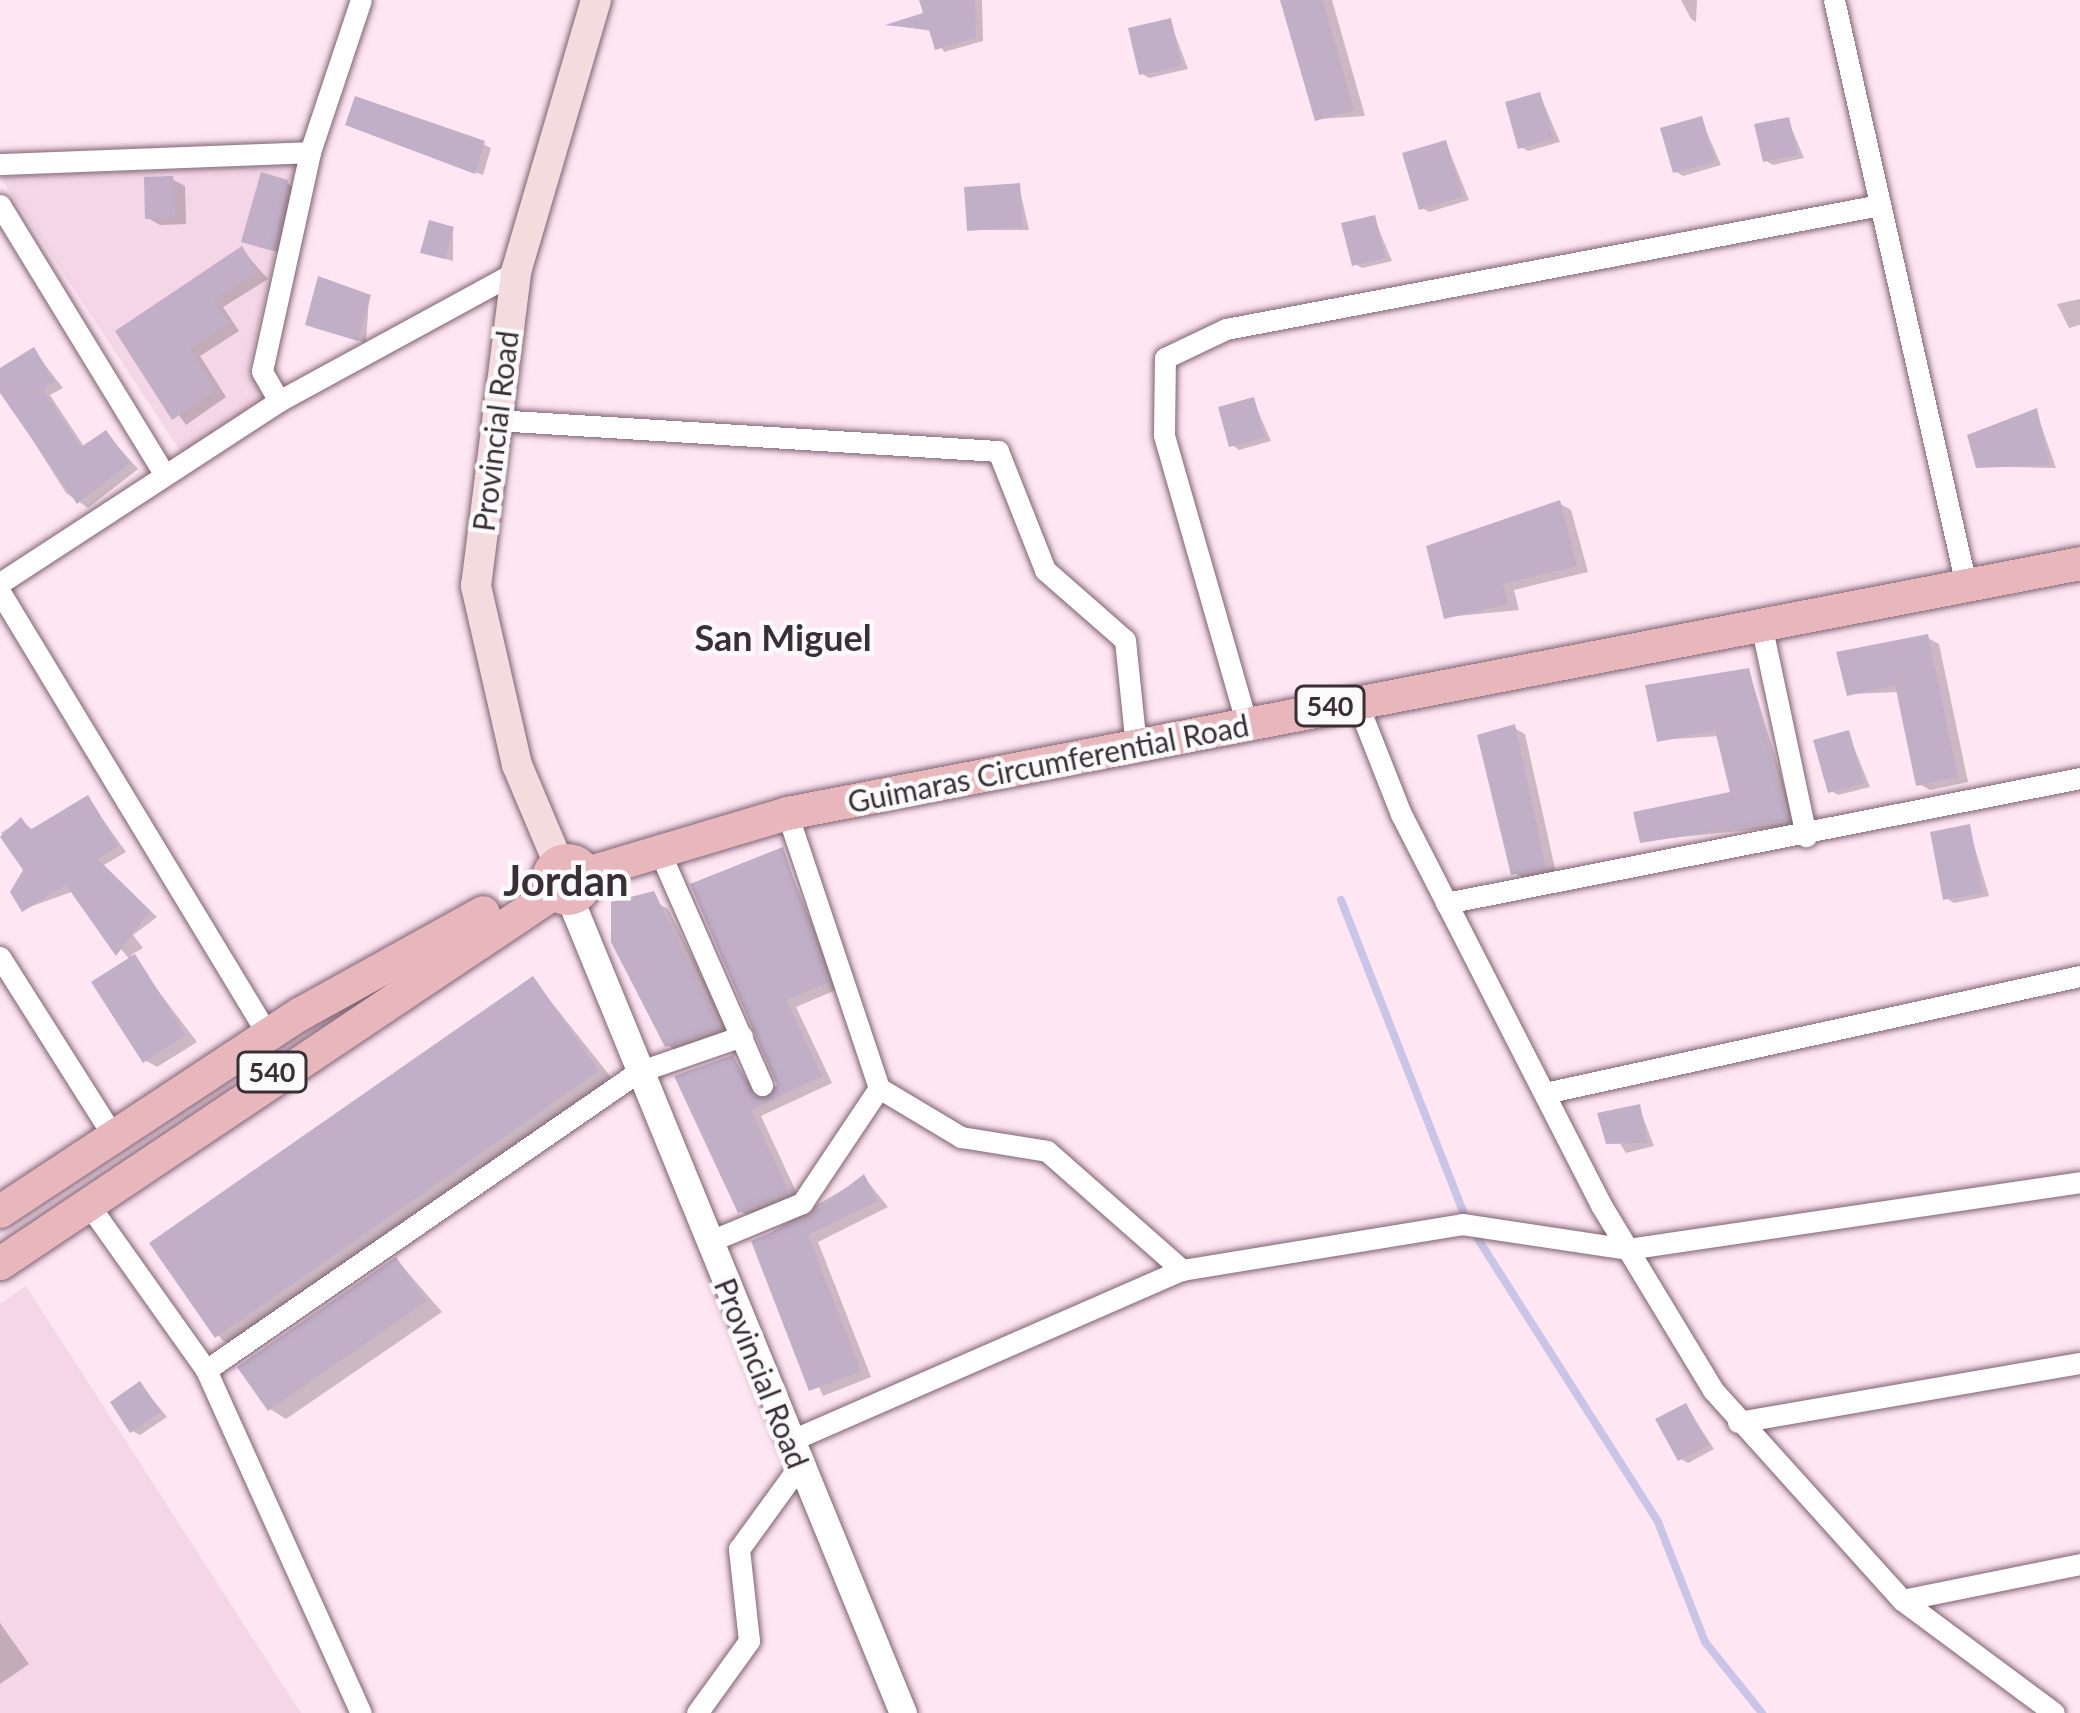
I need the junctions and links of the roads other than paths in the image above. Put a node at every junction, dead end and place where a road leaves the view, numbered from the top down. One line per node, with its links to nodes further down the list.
1 (361, 0): 4 (street)
2 (596, 0): 8 (main road, Provincial Road)
3 (1834, 0): 7 (street)
4 (310, 152): 5 (street); 9 (street)
5 (0, 164)
6 (0, 205): 11 (street)
7 (1880, 205): 13 (street); 17 (street)
8 (516, 272): 9 (street); 10 (main road, Provincial Road)
9 (279, 401): 11 (street)
10 (495, 420): 18 (street); 23 (main road, Provincial Road)
11 (163, 472): 14 (street)
12 (2080, 563): 13 (main road, Guimaras Circumferential Road / 540)
13 (1966, 585): 15 (main road, Guimaras Circumferential Road / 540)
14 (0, 588): 27 (street)
15 (1762, 623): 16 (main road, Guimaras Circumferential Road / 540); 21 (street)
16 (1356, 700): 17 (main road, Guimaras Circumferential Road / 540); 24 (street)
17 (1247, 724): 18 (main road, Guimaras Circumferential Road / 540)
18 (1136, 746): 20 (main road, Guimaras Circumferential Road / 540)
19 (2080, 778): 21 (street)
20 (787, 813): 22 (main road, Guimaras Circumferential Road / 540); 31 (street)
21 (1806, 836): 24 (street)
22 (658, 848): 23 (main road, Guimaras Circumferential Road / 540); 28 (street)
23 (563, 881): 27 (main road, Guimaras Circumferential Road / 540); 29 (street, Provincial Road); 35 (main road, Guimaras Circumferential Road / 540)
24 (1446, 903): 32 (street)
25 (0, 957): 33 (street)
26 (2080, 976): 32 (street)
27 (268, 1035): 33 (main road, Guimaras Circumferential Road / 540)
28 (742, 1036): 29 (street); 30 (street)
29 (638, 1072): 37 (street, Provincial Road); 42 (street)
30 (762, 1085)
31 (879, 1088): 37 (street); 40 (street)
32 (1545, 1093): 38 (street)
33 (112, 1134): 36 (main road, Guimaras Circumferential Road / 540)
34 (2080, 1182): 38 (street)
35 (86, 1201): 39 (main road, Guimaras Circumferential Road / 540); 42 (street)
36 (0, 1211)
37 (708, 1242): 44 (street, Provincial Road)
38 (1628, 1249): 40 (street); 43 (street)
39 (0, 1263)
40 (1182, 1270): 44 (street)
41 (2080, 1363): 43 (street)
42 (206, 1370): 47 (street)
43 (1738, 1423): 46 (street)
44 (795, 1453): 48 (street); 49 (street, Provincial Road)
45 (2080, 1564): 46 (street)
46 (1902, 1600): 50 (street)
47 (361, 1713)
48 (697, 1713)
49 (903, 1713)
50 (2054, 1713)

